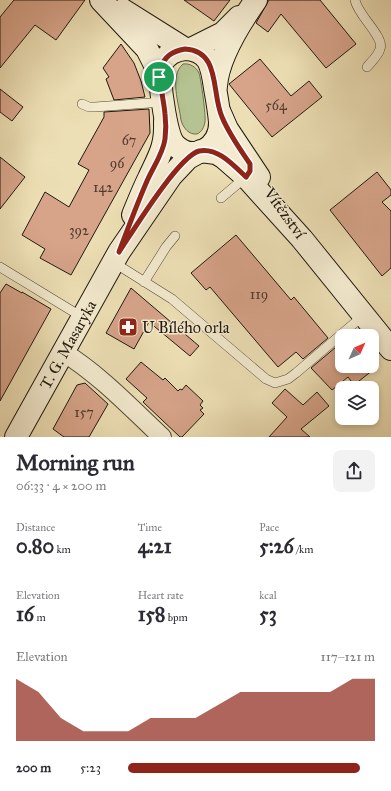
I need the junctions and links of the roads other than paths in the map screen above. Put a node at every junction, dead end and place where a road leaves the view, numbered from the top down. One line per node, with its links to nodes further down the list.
1 (101, 0): 7 (main road, T. G. Masaryka)
2 (108, 0): 5 (main road, T. G. Masaryka)
3 (255, 0): 5 (main road); 8 (main road)
4 (355, 0): 6 (lane)
5 (188, 49): 7 (main road, T. G. Masaryka); 8 (main road, T. G. Masaryka)
6 (367, 67)
7 (159, 77): 10 (main road, T. G. Masaryka)
8 (217, 99): 11 (main road, T. G. Masaryka); 12 (main road, Vítězství)
9 (82, 104): 10 (lane)
10 (164, 108): 11 (main road, T. G. Masaryka); 15 (main road, T. G. Masaryka)
11 (200, 151): 12 (main road, Vítězství); 15 (main road, T. G. Masaryka)
12 (248, 171): 13 (lane); 18 (main road, Vítězství)
13 (221, 198)
14 (175, 236): 17 (lane)
15 (116, 257): 17 (lane); 19 (main road, T. G. Masaryka)
16 (0, 267): 19 (lane)
17 (144, 282): 18 (lane)
18 (364, 315): 20 (main road, Vítězství)
19 (82, 317): 21 (main road, T. G. Masaryka)
20 (391, 349)
21 (63, 352): 22 (main road, T. G. Masaryka); 23 (street)
22 (16, 437)
23 (162, 437)

